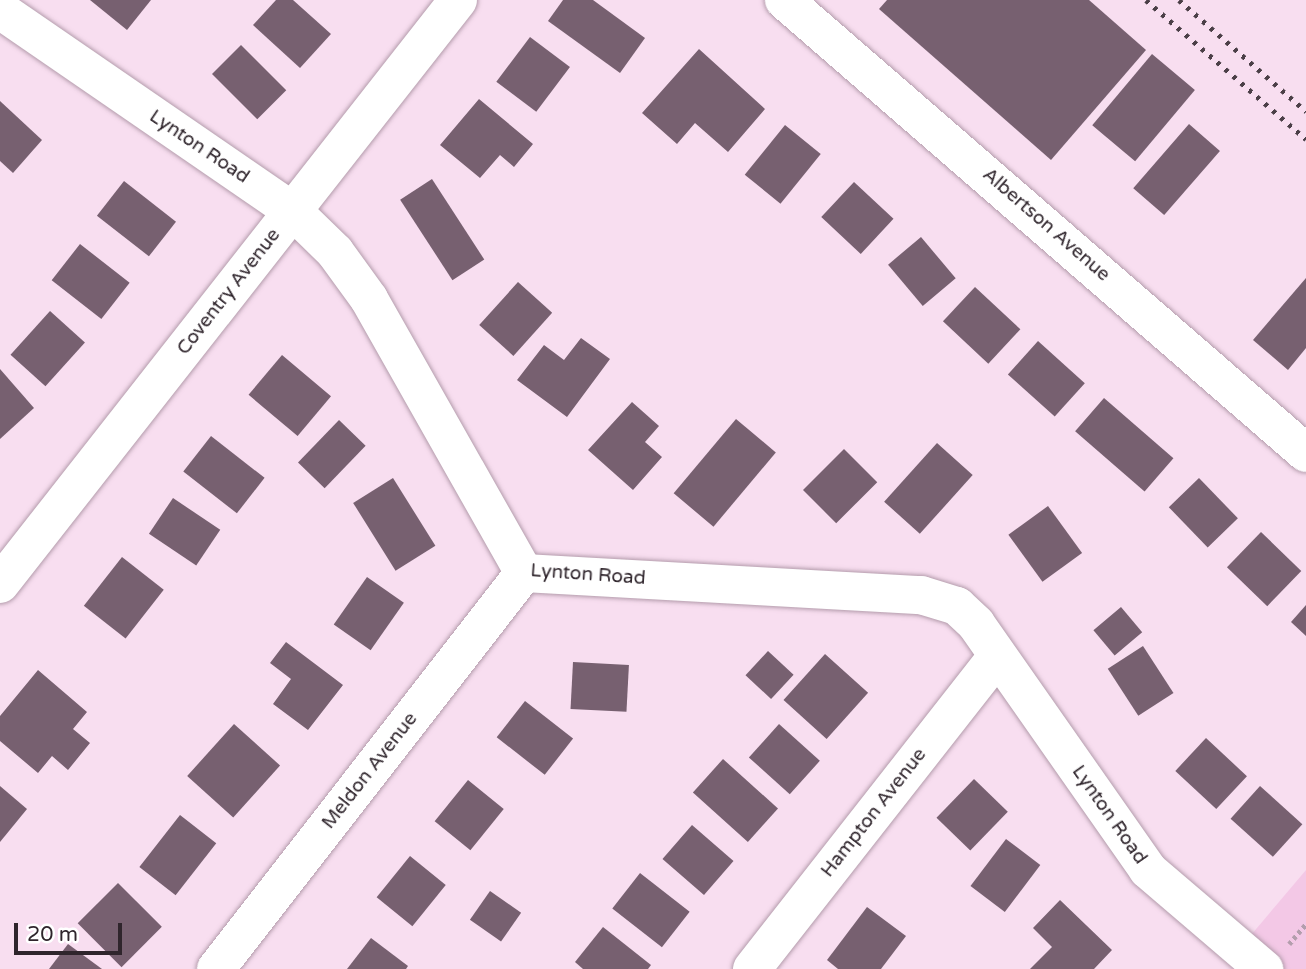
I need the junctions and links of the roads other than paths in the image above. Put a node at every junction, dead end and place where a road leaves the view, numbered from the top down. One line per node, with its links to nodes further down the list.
1 (458, 0): 4 (street, Coventry Avenue)
2 (784, 0): 5 (street, Albertson Avenue)
3 (0, 10): 4 (street, Lynton Road)
4 (293, 211): 6 (street, Lynton Road); 7 (street, Coventry Avenue)
5 (1306, 453)
6 (524, 573): 8 (street, Lynton Road); 9 (street, Meldon Avenue)
7 (0, 584)
8 (997, 656): 10 (street, Hampton Avenue); 11 (street, Lynton Road)
9 (216, 969)
10 (752, 969)
11 (1264, 969)

